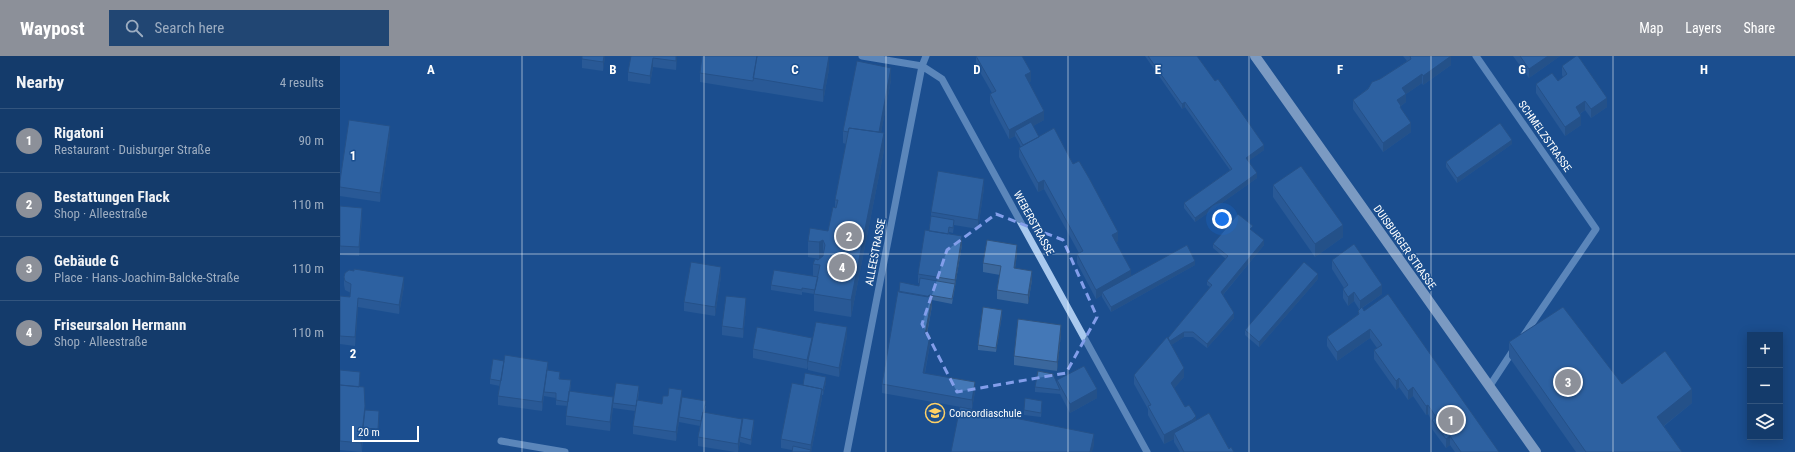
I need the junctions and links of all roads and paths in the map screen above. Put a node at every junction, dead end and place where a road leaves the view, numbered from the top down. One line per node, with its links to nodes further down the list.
1 (862, 56): 5 (street, WEBERSTRASSE)
2 (926, 56): 5 (street, ALLEESTRASSE)
3 (1255, 56): 6 (main road, DUISBURGER STRASSE)
4 (1476, 56): 6 (street, SCHMELZSTRASSE)
5 (922, 66): 9 (street, ALLEESTRASSE); 10 (street, WEBERSTRASSE)
6 (1489, 387): 11 (main road, DUISBURGER STRASSE)
7 (501, 441): 8 (street)
8 (565, 452)
9 (847, 452)
10 (1147, 452)
11 (1536, 452)

